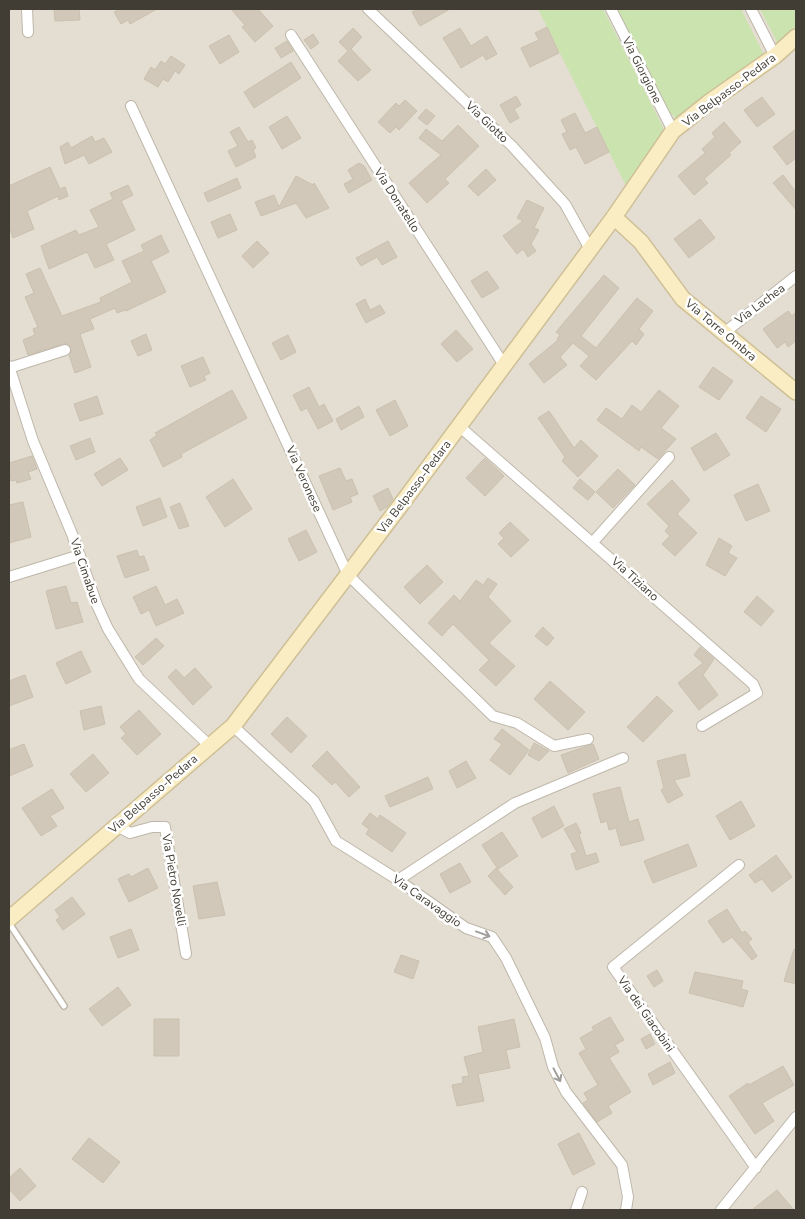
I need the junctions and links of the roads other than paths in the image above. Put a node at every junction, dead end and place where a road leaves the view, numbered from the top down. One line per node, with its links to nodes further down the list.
1 (27, 9): 5 (street)
2 (368, 9): 12 (street, Via Giotto)
3 (611, 9): 10 (street, Via Giorgione)
4 (751, 9): 8 (street)
5 (28, 32)
6 (291, 35): 16 (street, Via Donatello)
7 (796, 37): 8 (street, Via Belpasso-Pedara)
8 (775, 56): 10 (street, Via Belpasso-Pedara)
9 (131, 106): 23 (street, Via Veronese)
10 (673, 131): 11 (street, Via Belpasso-Pedara)
11 (614, 217): 12 (street, Via Belpasso-Pedara); 14 (street, Via Torre Ombra)
12 (590, 249): 16 (street, Via Belpasso-Pedara)
13 (796, 276): 14 (street, Via Lachea)
14 (724, 333): 18 (street, Via Torre Ombra)
15 (65, 350): 17 (street)
16 (504, 365): 19 (street, Via Belpasso-Pedara)
17 (9, 367): 22 (street, Via Cimabue)
18 (796, 392)
19 (459, 426): 21 (street, Via Tiziano); 23 (street, Via Belpasso-Pedara)
20 (669, 457): 21 (street)
21 (593, 542): 26 (street, Via Tiziano)
22 (80, 555): 24 (street); 28 (street, Via Cimabue)
23 (348, 575): 25 (street, Via Belpasso-Pedara); 27 (street, Via Veronese)
24 (9, 577)
25 (233, 726): 28 (street, Via Belpasso-Pedara); 32 (street, Via Caravaggio)
26 (702, 726)
27 (588, 739)
28 (208, 745): 30 (street, Via Belpasso-Pedara)
29 (623, 758): 32 (street)
30 (116, 826): 33 (street, Via Belpasso-Pedara); 35 (street, Via Pietro Novelli)
31 (739, 865): 38 (street, Via dei Giacobini)
32 (398, 880): 41 (street, Via Caravaggio, one-way to 41)
33 (9, 919)
34 (9, 923): 36 (lane)
35 (186, 954)
36 (64, 1006)
37 (796, 1117): 38 (street)
38 (756, 1168): 42 (street)
39 (582, 1192): 40 (street)
40 (576, 1210)
41 (626, 1210)
42 (721, 1210)

